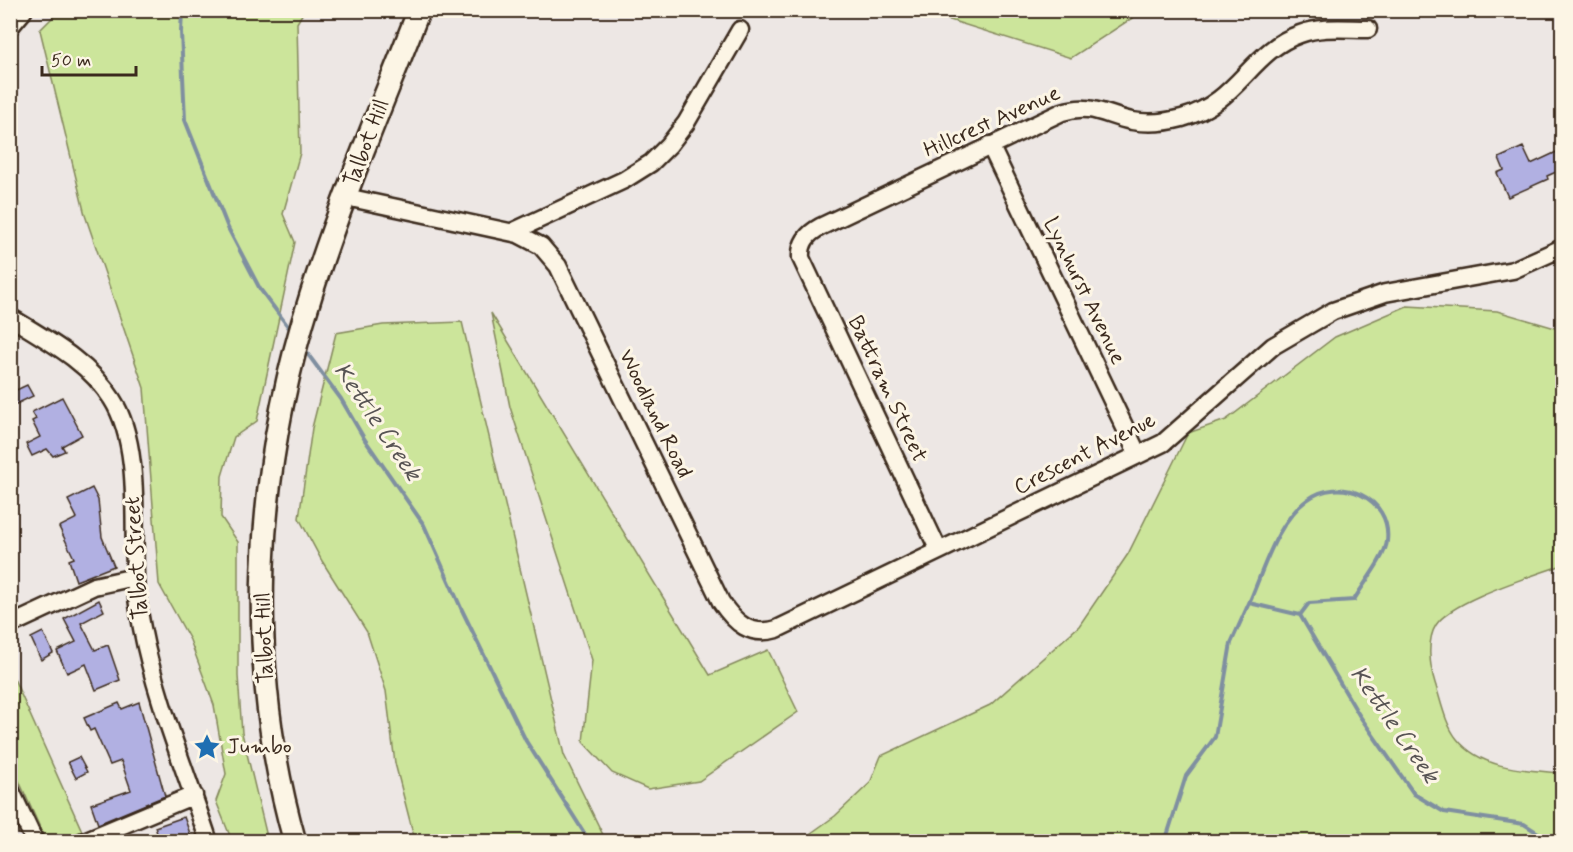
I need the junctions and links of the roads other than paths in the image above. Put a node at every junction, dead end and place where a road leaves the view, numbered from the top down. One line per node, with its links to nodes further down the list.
1 (21, 10): 3 (main road)
2 (418, 10): 7 (main road, Talbot Hill)
3 (10, 23)
4 (1368, 29): 6 (street, Hillcrest Avenue)
5 (740, 30): 8 (street)
6 (990, 145): 9 (street, Hillcrest Avenue); 12 (street, Lynhurst Avenue)
7 (346, 197): 8 (street, Woodland Road); 22 (main road, Talbot Hill)
8 (512, 232): 16 (street, Woodland Road)
9 (801, 244): 13 (street, Battram Street)
10 (1563, 248): 12 (street, Crescent Avenue)
11 (10, 317): 14 (street, Talbot Street)
12 (1138, 455): 13 (street, Crescent Avenue)
13 (939, 551): 16 (street, Crescent Avenue)
14 (135, 577): 15 (street); 18 (street, Talbot Street)
15 (10, 625)
16 (745, 628)
17 (10, 789): 19 (street)
18 (194, 795): 20 (street); 21 (street, Talbot Street)
19 (35, 842)
20 (82, 842)
21 (209, 842)
22 (295, 842)

